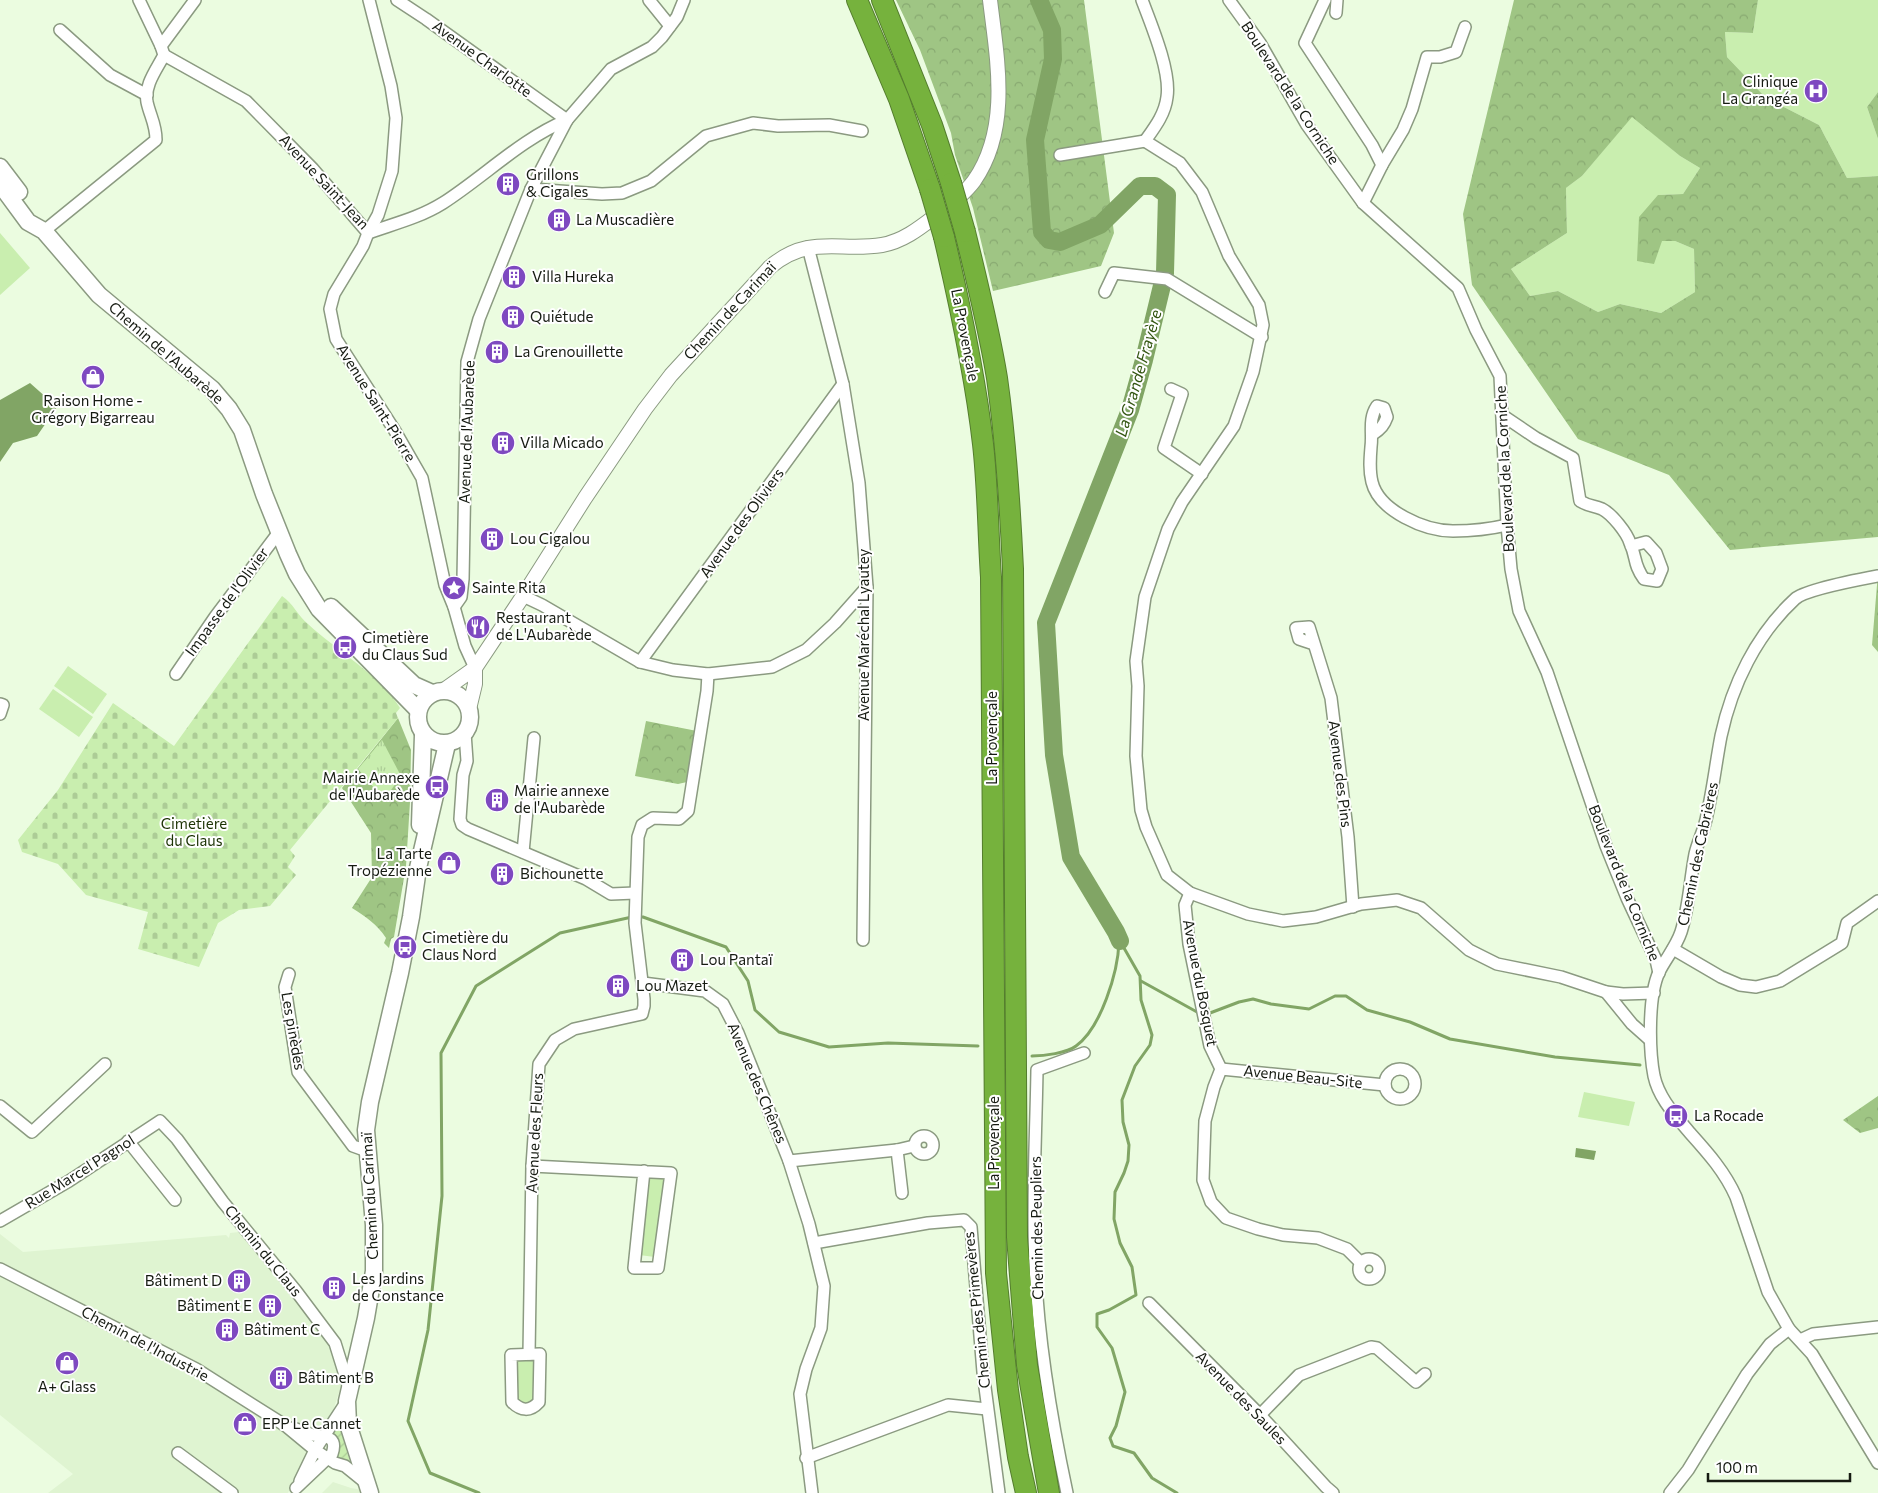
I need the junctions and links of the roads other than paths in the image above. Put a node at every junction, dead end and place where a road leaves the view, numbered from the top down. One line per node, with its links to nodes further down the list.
1 (139, 0): 18 (street)
2 (195, 0): 18 (street)
3 (369, 0): 30 (street, Avenue Saint-Pierre)
4 (397, 0): 20 (street, Avenue Charlotte)
5 (649, 0): 15 (street)
6 (684, 0): 15 (street, Avenue de l'Aubarède)
7 (858, 0): 117 (highway, La Provençale, bridge)
8 (882, 0): 118 (highway, La Provençale, bridge)
9 (990, 0): 31 (street, Chemin de Carimaï)
10 (1142, 0): 22 (street)
11 (1229, 0): 28 (street, Boulevard de la Corniche)
12 (1325, 0): 24 (street)
13 (1337, 0): 14 (street)
14 (1336, 13)
15 (670, 26): 20 (street, Avenue de l'Aubarède)
16 (1465, 27): 24 (street)
17 (60, 30): 19 (street)
18 (163, 50): 19 (street); 30 (street, Avenue Saint-Jean)
19 (147, 95): 29 (street)
20 (567, 120): 27 (street, Avenue de l'Aubarède); 30 (street, Avenue Saint-Jean)
21 (862, 132): 27 (street)
22 (1145, 141): 23 (street); 33 (street)
23 (1060, 155)
24 (1382, 165): 28 (street)
25 (0, 167): 29 (main road, Chemin de l'Aubarède)
26 (0, 184): 29 (main road, Chemin de l'Aubarède)
27 (531, 189): 46 (street, Avenue de l'Aubarède)
28 (1363, 203): 36 (street, Boulevard de la Corniche)
29 (44, 231): 40 (main road, Chemin de l'Aubarède)
30 (368, 232): 46 (street, Avenue Saint-Pierre)
31 (808, 247): 34 (street, Avenue Maréchal Lyautey); 45 (street, Chemin de Carimaï)
32 (1105, 292): 33 (street)
33 (1262, 338): 38 (street)
34 (843, 384): 44 (street, Avenue Maréchal Lyautey); 48 (street, Avenue des Oliviers)
35 (1171, 389): 38 (street)
36 (1502, 415): 39 (street, Boulevard de la Corniche); 41 (street)
37 (1373, 434): 39 (street)
38 (1202, 474): 64 (street)
39 (1507, 525): 69 (street, Boulevard de la Corniche)
40 (279, 532): 42 (main road, Chemin de l'Aubarède); 50 (street, Impasse de l'Olivier)
41 (1631, 546)
42 (298, 574): 52 (main road, Chemin de l'Aubarède); 55 (main road, Chemin de l'Aubarède)
43 (1878, 576): 68 (street, Chemin des Cabrières)
44 (867, 587): 51 (street); 67 (street, Avenue Maréchal Lyautey)
45 (523, 596): 48 (street); 49 (street, Chemin de Carimaï)
46 (454, 607): 49 (street, Avenue Saint-Pierre)
47 (1314, 644): 66 (street, Avenue des Pins)
48 (640, 662): 51 (street)
49 (475, 668): 52 (street, Chemin de Carimaï); 54 (street)
50 (176, 674)
51 (708, 674): 63 (street, Avenue des Fleurs)
52 (438, 692): 54 (main road); 55 (main road)
53 (0, 704): 56 (street)
54 (469, 709): 57 (main road)
55 (418, 710): 58 (main road)
56 (0, 714)
57 (465, 733): 60 (main road); 61 (street)
58 (423, 735): 60 (main road); 62 (main road, Chemin du Carimaï)
59 (534, 738): 61 (street)
60 (447, 744): 62 (main road, Chemin du Carimaï)
61 (523, 852): 63 (street)
62 (418, 868): 84 (main road, Chemin du Carimaï)
63 (635, 893): 71 (street, Avenue des Fleurs)
64 (1190, 893): 66 (street); 77 (street, Avenue du Bosquet)
65 (1878, 901): 68 (street)
66 (1353, 907): 72 (street)
67 (863, 940)
68 (1673, 950): 69 (street, Chemin des Cabrières)
69 (1659, 973): 73 (street, Chemin des Cabrières)
70 (289, 974): 84 (street, Les pinèdes)
71 (643, 983): 85 (street, Avenue des Chênes); 86 (street, Avenue des Fleurs)
72 (1606, 992): 73 (street); 74 (street)
73 (1654, 993): 74 (street, Chemin des Cabrières)
74 (1650, 1040): 96 (street, Chemin des Cabrières)
75 (1084, 1053): 119 (street, Chemin des Peupliers)
76 (105, 1064): 79 (street)
77 (1221, 1069): 78 (street, Avenue Beau-Site); 92 (street)
78 (1385, 1085)
79 (0, 1106)
80 (160, 1120): 81 (street, Rue Marcel Pagnol); 100 (street, Chemin du Claus)
81 (128, 1142): 89 (street); 90 (street, Rue Marcel Pagnol)
82 (914, 1146): 83 (street)
83 (897, 1150): 85 (street); 88 (street)
84 (366, 1151): 100 (main road, Chemin du Carimaï)
85 (789, 1161): 91 (street, Avenue des Chênes)
86 (532, 1166): 87 (street); 98 (street, Avenue des Fleurs)
87 (644, 1171): 87 (street)
88 (902, 1193)
89 (175, 1200)
90 (0, 1222)
91 (814, 1243): 101 (street, Chemin des Primevères); 109 (street, Avenue des Chênes)
92 (1361, 1263)
93 (0, 1269): 104 (street, Chemin de l'Industrie)
94 (1149, 1303): 102 (street, Avenue des Saules)
95 (1878, 1327): 97 (street)
96 (1789, 1329): 97 (street, Chemin des Cabrières); 120 (street)
97 (1800, 1340): 110 (street, Chemin des Cabrières)
98 (529, 1354): 98 (street)
99 (1425, 1374): 102 (street)
100 (349, 1395): 103 (main road, Chemin du Carimaï); 105 (street)
101 (987, 1409): 109 (street); 116 (street, Chemin des Primevères)
102 (1260, 1415): 113 (street, Avenue des Saules)
103 (348, 1424): 105 (street); 111 (main road, Chemin du Carimaï)
104 (286, 1426): 105 (street); 106 (street)
105 (325, 1436): 106 (street); 108 (street)
106 (316, 1450): 108 (street); 112 (street)
107 (178, 1453): 114 (street)
108 (327, 1458): 111 (street); 112 (street)
109 (806, 1458): 115 (street, Avenue des Chênes)
110 (1878, 1463)
111 (368, 1488)
112 (295, 1491)
113 (1326, 1491)
114 (232, 1493)
115 (812, 1493)
116 (999, 1493)
117 (1026, 1493)
118 (1049, 1493)
119 (1067, 1493)
120 (1670, 1493)

